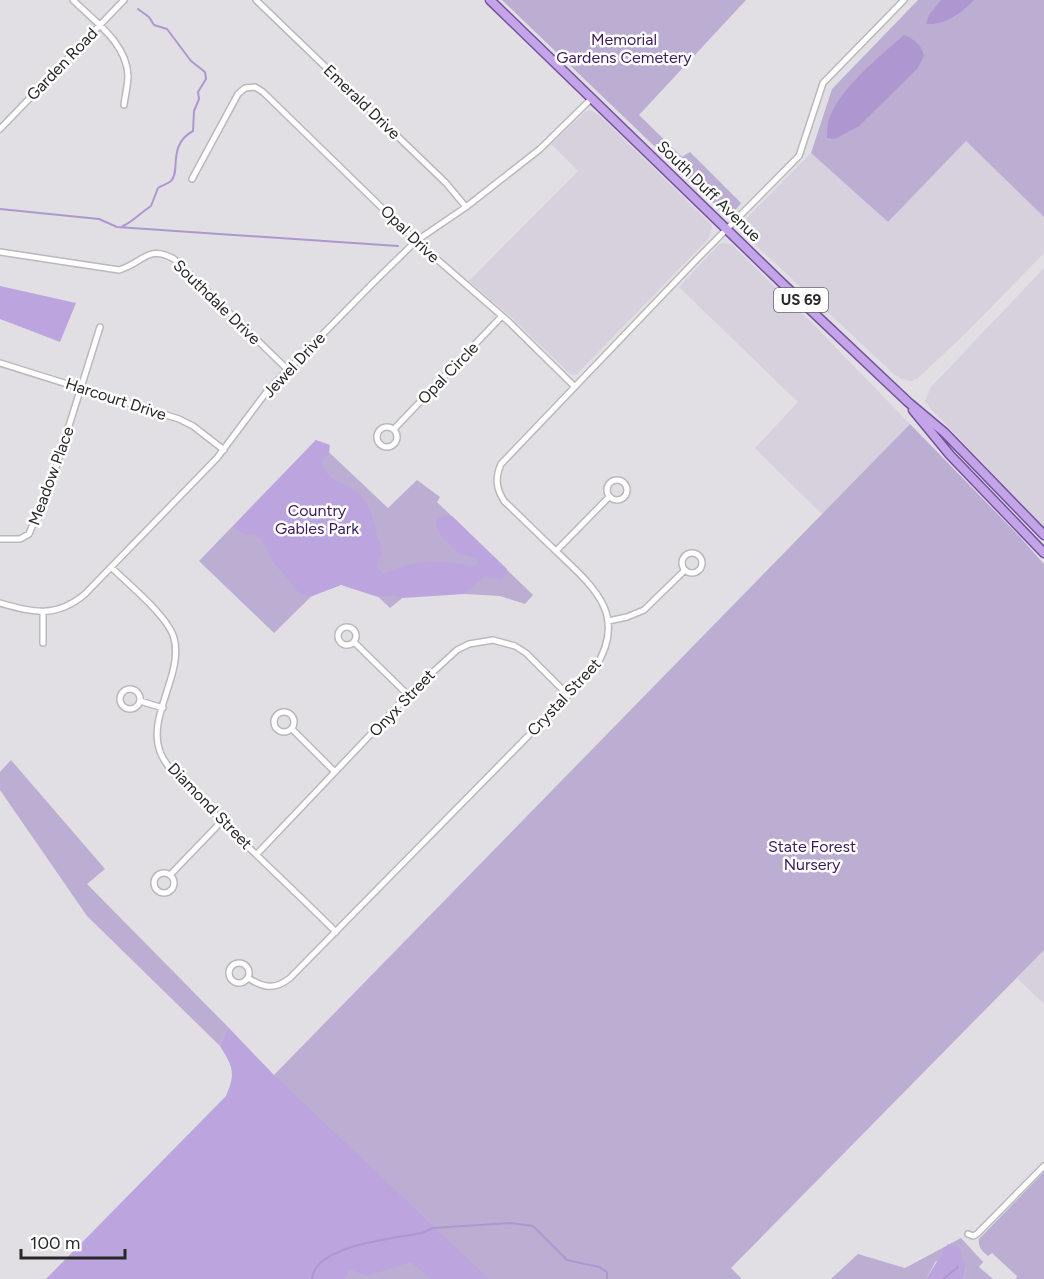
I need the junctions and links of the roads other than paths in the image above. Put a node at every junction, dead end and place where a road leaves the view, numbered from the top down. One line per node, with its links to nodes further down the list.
1 (73, 0): 8 (street)
2 (124, 0): 8 (street, Garden Road)
3 (256, 0): 13 (street, Emerald Drive)
4 (490, 0): 9 (main road, South Duff Avenue / US 69)
5 (893, 0): 7 (street)
6 (904, 0): 7 (street, Crystal Street)
7 (899, 6): 14 (street, Crystal Street)
8 (99, 26): 10 (street); 11 (street, Garden Road)
9 (592, 98): 13 (street, Jewel Drive); 14 (main road, South Duff Avenue / US 69)
10 (124, 105)
11 (0, 129)
12 (192, 179): 15 (street, Opal Drive)
13 (466, 207): 15 (street, Jewel Drive)
14 (727, 228): 21 (street, Crystal Street); 23 (main road, South Duff Avenue / US 69)
15 (416, 241): 17 (street, Opal Drive); 20 (street, Jewel Drive)
16 (0, 252): 20 (street, Southdale Drive)
17 (502, 316): 21 (street, Opal Drive); 24 (street, Opal Circle)
18 (100, 327): 22 (street)
19 (0, 363): 22 (street, Harcourt Drive)
20 (288, 370): 25 (street, Jewel Drive)
21 (574, 386): 29 (street, Crystal Street)
22 (81, 388): 25 (street, Harcourt Drive); 28 (street, Meadow Place)
23 (908, 402): 27 (main road, South Duff Avenue / US 69); 30 (main road, South Duff Avenue / US 69)
24 (394, 429)
25 (224, 450): 31 (street, Jewel Drive)
26 (609, 497): 29 (street)
27 (1044, 535)
28 (0, 539)
29 (556, 551): 35 (street, Crystal Street)
30 (1044, 553)
31 (111, 567): 34 (street, Jewel Drive); 41 (street, Diamond Street)
32 (685, 570): 35 (street)
33 (0, 603): 34 (street, Jewel Drive)
34 (44, 613): 37 (street)
35 (608, 621): 38 (street, Crystal Street)
36 (354, 642): 39 (street)
37 (43, 643)
38 (568, 695): 39 (street, Onyx Street); 47 (street, Crystal Street)
39 (408, 696): 43 (street, Onyx Street)
40 (140, 701): 41 (street)
41 (163, 708): 44 (street, Diamond Street)
42 (292, 729): 43 (street)
43 (335, 772): 45 (street, Onyx Street)
44 (222, 821): 45 (street, Diamond Street); 46 (street)
45 (256, 854): 47 (street, Diamond Street)
46 (170, 875)
47 (336, 932): 48 (street, Crystal Street)
48 (248, 978)
49 (1044, 1166): 50 (street)
50 (968, 1234)

